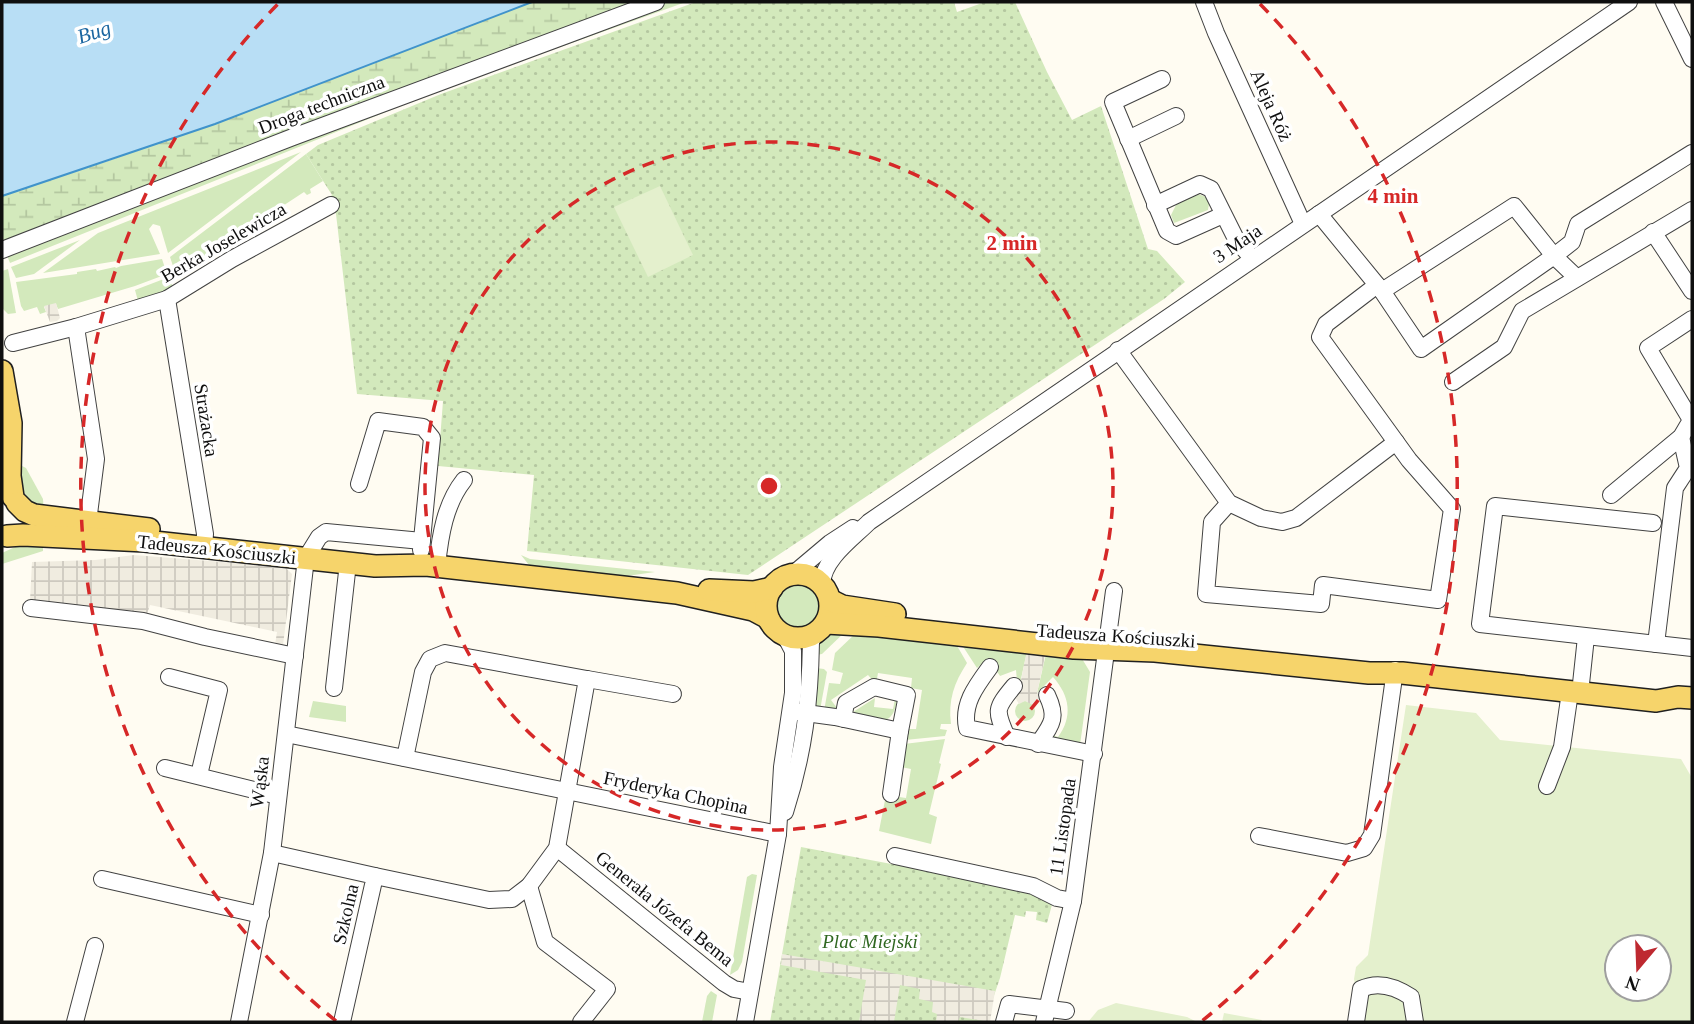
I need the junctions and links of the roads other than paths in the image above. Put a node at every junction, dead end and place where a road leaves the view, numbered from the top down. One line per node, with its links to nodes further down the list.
1 (656, 2): 17 (street, Droga techniczna)
2 (1204, 2): 15 (street, Aleja Róż)
3 (1629, 2): 13 (street, 3 Maja)
4 (1664, 2): 5 (street)
5 (1692, 59)
6 (1162, 79): 8 (street)
7 (1176, 116): 8 (street)
8 (1128, 139): 11 (street)
9 (1692, 153): 18 (street)
10 (331, 205): 23 (street, Berka Joselewicza)
11 (1155, 205): 14 (street); 14 (street)
12 (1692, 210): 16 (street)
13 (1319, 214): 15 (street, 3 Maja); 21 (street)
14 (1223, 215): 19 (street)
15 (1303, 224): 19 (street, 3 Maja)
16 (1653, 232): 20 (street); 22 (street)
17 (2, 250)
18 (1554, 256): 20 (street); 21 (street); 21 (street)
19 (1252, 258): 27 (street, 3 Maja)
20 (1577, 278): 29 (street)
21 (1379, 288): 31 (street)
22 (1692, 291)
23 (167, 299): 25 (street, Berka Joselewicza); 42 (street, Strażacka)
24 (1692, 319): 30 (street)
25 (76, 327): 26 (street, Berka Joselewicza); 38 (street)
26 (13, 343)
27 (1118, 349): 37 (street); 39 (street, 3 Maja)
28 (2, 371): 36 (main road)
29 (1453, 382)
30 (1681, 437): 32 (street); 35 (street)
31 (1396, 442): 37 (street); 37 (street)
32 (1690, 468): 57 (street)
33 (464, 480): 44 (street)
34 (359, 484): 44 (street)
35 (1611, 495)
36 (10, 497): 38 (main road, Tadeusza Kościuszki); 41 (main road)
37 (1229, 503)
38 (88, 522): 42 (main road, Tadeusza Kościuszki)
39 (869, 522): 46 (street, 3 Maja); 49 (street, 3 Maja)
40 (1653, 523): 55 (street)
41 (4, 538): 42 (main road, Tadeusza Kościuszki)
42 (205, 541): 43 (main road, Tadeusza Kościuszki)
43 (309, 552): 44 (main road, Tadeusza Kościuszki); 45 (main road, Tadeusza Kościuszki); 59 (street, Wąska)
44 (426, 559): 45 (main road, Tadeusza Kościuszki); 50 (main road, Tadeusza Kościuszki)
45 (348, 563): 65 (street)
46 (792, 575): 47 (main road); 49 (main road)
47 (772, 587): 50 (main road, Tadeusza Kościuszki); 52 (main road)
48 (1115, 591): 56 (street, 11 Listopada)
49 (826, 592): 53 (main road); 56 (main road, Tadeusza Kościuszki)
50 (677, 593): 52 (main road, Tadeusza Kościuszki)
51 (31, 608): 59 (street)
52 (768, 618): 54 (main road)
53 (820, 629): 54 (main road); 56 (main road, Tadeusza Kościuszki); 73 (street)
54 (785, 636): 71 (street)
55 (1586, 637): 57 (street); 66 (street)
56 (1108, 643): 61 (main road, Tadeusza Kościuszki); 79 (street, 11 Listopada)
57 (1656, 644): 58 (street)
58 (1692, 648)
59 (295, 656): 76 (street, Wąska)
60 (990, 667): 77 (street)
61 (1397, 672): 66 (main road, Tadeusza Kościuszki); 88 (street)
62 (169, 677): 82 (street)
63 (587, 679): 67 (street); 80 (street); 84 (street)
64 (1014, 686): 77 (street)
65 (334, 688)
66 (1575, 692): 70 (main road, Tadeusza Kościuszki); 83 (street)
67 (673, 694)
68 (1047, 695): 78 (street)
69 (1692, 698): 70 (main road, Tadeusza Kościuszki)
70 (1656, 701): 72 (main road, Tadeusza Kościuszki)
71 (791, 711): 73 (street); 87 (street)
72 (1692, 712)
73 (808, 713): 74 (street); 87 (street)
74 (843, 719): 75 (street); 75 (street)
75 (900, 731): 85 (street)
76 (286, 734): 80 (street, Fryderyka Chopina); 86 (street, Wąska)
77 (1006, 737): 78 (street)
78 (1038, 744): 79 (street)
79 (1094, 754): 95 (street, 11 Listopada)
80 (405, 758): 84 (street, Fryderyka Chopina)
81 (165, 768): 82 (street)
82 (199, 775): 86 (street)
83 (1547, 786)
84 (566, 791): 87 (street, Fryderyka Chopina); 89 (street)
85 (891, 794)
86 (278, 796): 90 (street, Wąska)
87 (778, 834): 98 (street)
88 (1259, 836)
89 (557, 848): 94 (street); 98 (street, Generała Józefa Bema)
90 (272, 853): 92 (street, Szkolna); 96 (street, Wąska)
91 (895, 856): 95 (street)
92 (375, 876): 94 (street); 103 (street, Szkolna)
93 (102, 879): 96 (street)
94 (529, 886): 104 (street)
95 (1073, 901): 100 (street, 11 Listopada)
96 (261, 915): 102 (street, Wąska)
97 (95, 946): 101 (street)
98 (750, 992): 105 (street)
99 (1066, 1011): 100 (street)
100 (1046, 1015): 106 (street)
101 (75, 1022)
102 (239, 1022)
103 (342, 1022)
104 (581, 1022)
105 (745, 1022)
106 (1004, 1022)
107 (1356, 1022): 108 (street)
108 (1415, 1022)

